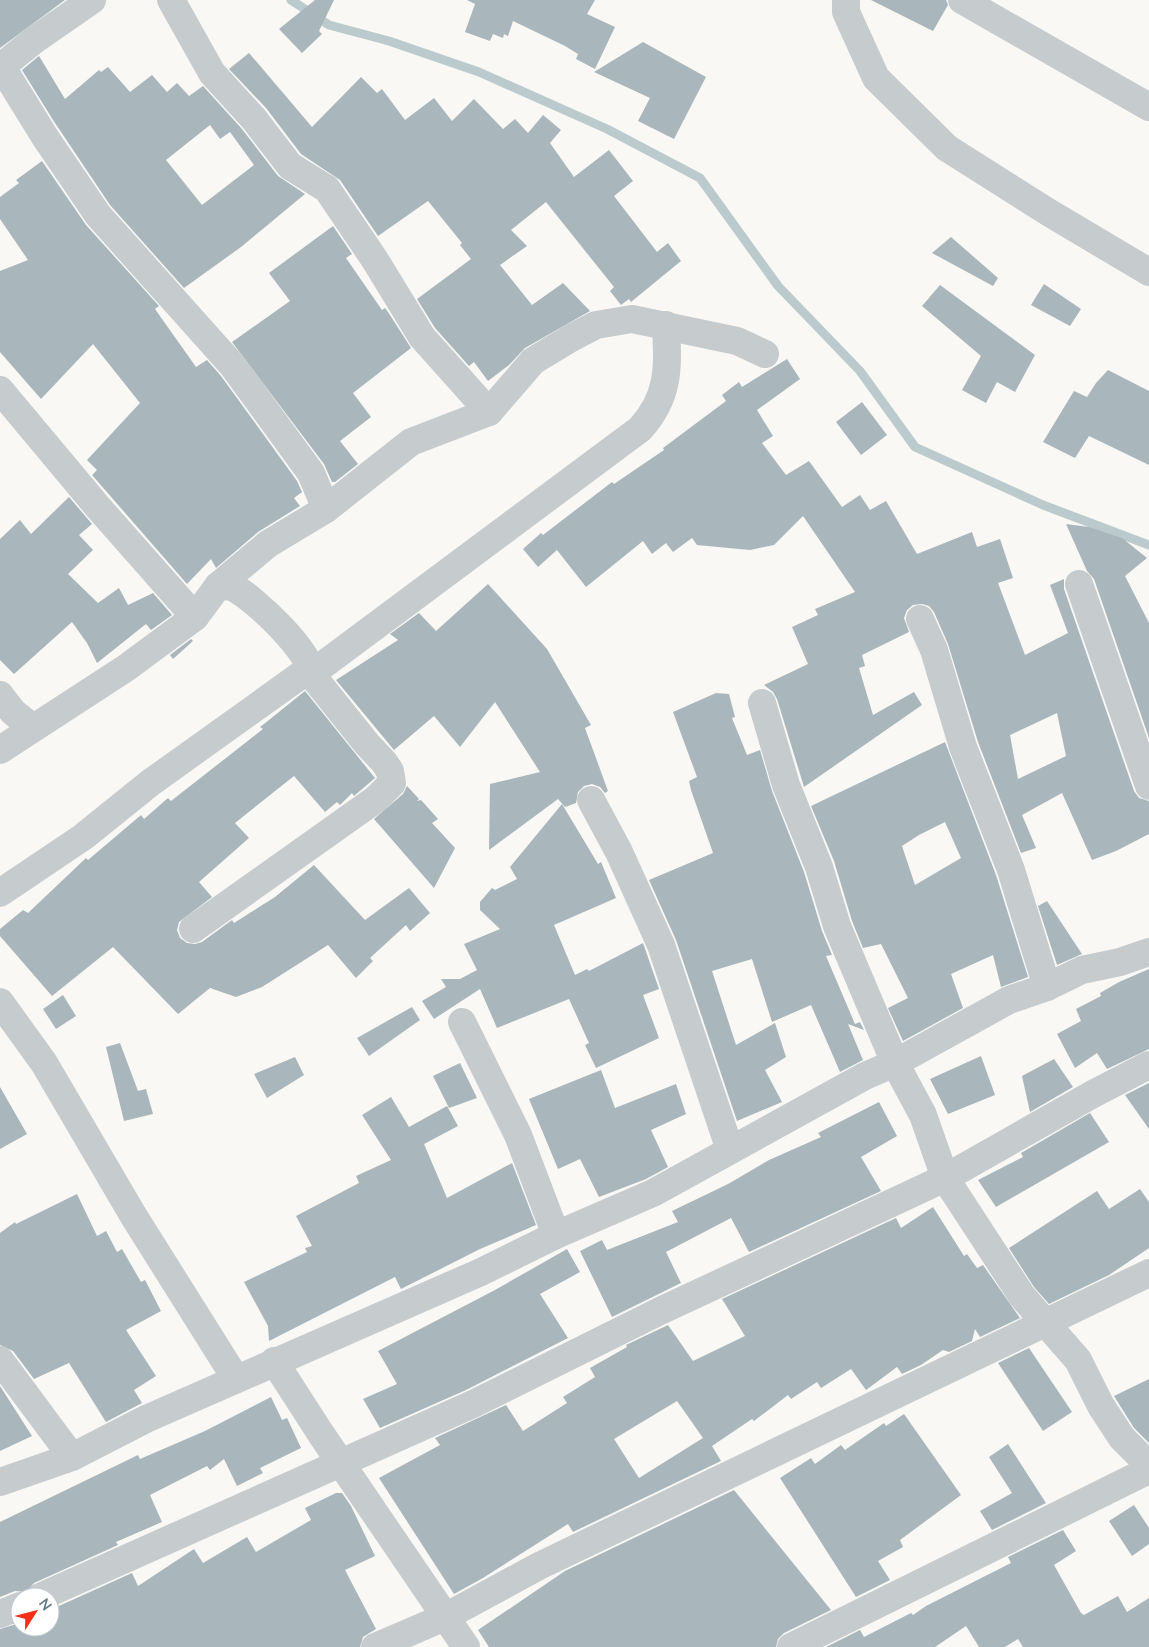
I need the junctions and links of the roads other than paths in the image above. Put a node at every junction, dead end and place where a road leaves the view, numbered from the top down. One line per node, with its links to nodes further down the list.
1 (92, 0): 5 (street)
2 (171, 0): 11 (street)
3 (846, 0): 7 (street)
4 (962, 0): 6 (street)
5 (1, 65): 12 (street)
6 (1149, 107)
7 (1149, 272)
8 (666, 325): 9 (street); 11 (street); 17 (street)
9 (765, 354)
10 (0, 390): 15 (street)
11 (489, 412): 12 (street)
12 (326, 509): 14 (street)
13 (1079, 584): 22 (street)
14 (218, 586): 15 (street); 17 (street)
15 (195, 617): 20 (street)
16 (920, 619): 27 (street)
17 (312, 671): 24 (street); 25 (street)
18 (0, 694): 20 (street)
19 (762, 703): 30 (street)
20 (33, 728): 21 (street)
21 (0, 750)
22 (1149, 786)
23 (591, 800): 32 (street)
24 (0, 892)
25 (193, 928)
26 (1149, 952): 27 (street)
27 (1047, 987): 30 (street)
28 (0, 1002): 39 (street)
29 (462, 1022): 34 (street)
30 (894, 1062): 32 (street); 33 (street)
31 (1149, 1065): 33 (street)
32 (730, 1150): 34 (street)
33 (945, 1178): 36 (street); 41 (street)
34 (556, 1235): 38 (street)
35 (1149, 1273): 36 (street)
36 (1047, 1322): 42 (street); 46 (street)
37 (0, 1360): 40 (street)
38 (274, 1362): 39 (street); 41 (street)
39 (236, 1379): 40 (street)
40 (72, 1457): 44 (street)
41 (341, 1462): 45 (street); 46 (street)
42 (1149, 1465)
43 (1149, 1470): 49 (street)
44 (0, 1482)
45 (60, 1588)
46 (445, 1617): 47 (street); 48 (street)
47 (375, 1647)
48 (466, 1647)
49 (791, 1647)

